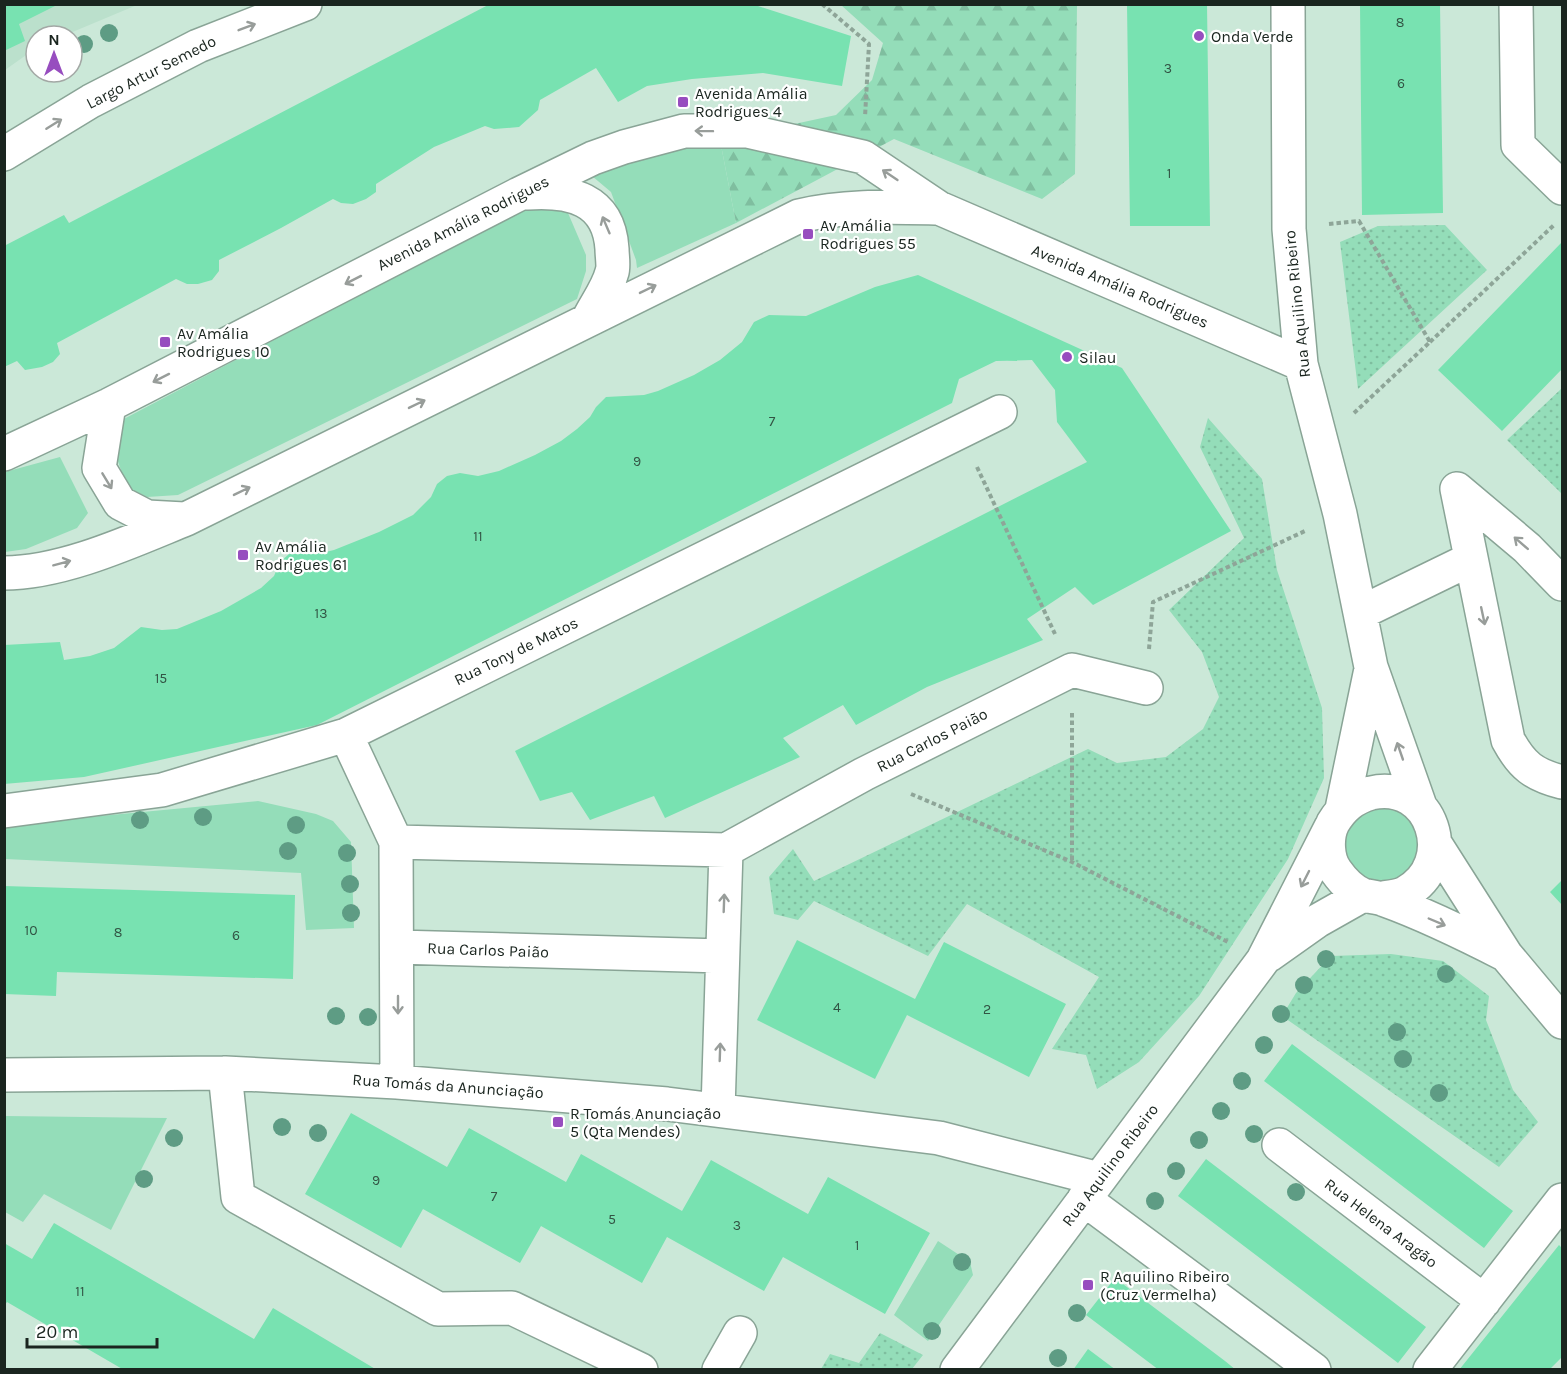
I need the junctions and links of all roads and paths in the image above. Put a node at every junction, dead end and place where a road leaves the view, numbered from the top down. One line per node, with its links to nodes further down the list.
1 (304, 4): 5 (street, Largo Artur Semedo, one-way to 1)
2 (822, 4): 6 (path)
3 (1288, 4): 11 (street, Rua Aquilino Ribeiro)
4 (1516, 4): 7 (street)
5 (4, 154)
6 (863, 157): 8 (street, Avenida Amália Rodrigues, one-way to 8); 9 (street, Avenida Amália Rodrigues, one-way to 6)
7 (1563, 188)
8 (519, 194): 12 (street, one-way to 8); 15 (street, Avenida Amália Rodrigues, one-way to 15)
9 (939, 208): 12 (street, Avenida Amália Rodrigues, one-way to 9); 14 (street, Avenida Amália Rodrigues)
10 (1554, 224): 13 (path)
11 (1289, 229): 13 (path); 14 (street, Rua Aquilino Ribeiro)
12 (589, 318): 21 (street, Avenida Amália Rodrigues, one-way to 12)
13 (1430, 342): 18 (path)
14 (1301, 364): 18 (street, Rua Aquilino Ribeiro)
15 (109, 405): 19 (street, Avenida Amália Rodrigues); 21 (street, one-way to 21)
16 (1000, 412): 17 (street, Rua Tony de Matos)
17 (960, 432): 27 (path); 29 (street, Rua Tony de Matos)
18 (1321, 444): 20 (street, Rua Aquilino Ribeiro)
19 (4, 454)
20 (1340, 514): 25 (street, Rua Aquilino Ribeiro); 28 (path)
21 (186, 519): 23 (street, Avenida Amália Rodrigues, one-way to 21)
22 (1471, 559): 24 (street, one-way to 22); 25 (street); 31 (street, one-way to 31)
23 (4, 573)
24 (1563, 584)
25 (1360, 614): 26 (street, Rua Aquilino Ribeiro)
26 (1371, 667): 32 (street, Rua Aquilino Ribeiro, one-way to 26); 34 (street, Rua Aquilino Ribeiro)
27 (1072, 670): 28 (street); 30 (street, Rua Carlos Paião); 38 (path)
28 (1146, 688)
29 (346, 735): 33 (street, Rua Tony de Matos); 35 (street)
30 (864, 774): 37 (street, Rua Carlos Paião); 38 (path)
31 (1563, 782)
32 (1420, 806): 34 (street); 36 (street)
33 (4, 811)
34 (1337, 818): 39 (street); 43 (street, Rua Aquilino Ribeiro, one-way to 43)
35 (396, 842): 37 (street); 40 (street)
36 (1436, 845): 39 (street); 41 (street)
37 (726, 850): 42 (street, one-way to 37)
38 (1072, 862): 43 (path)
39 (1373, 897): 41 (street, one-way to 41); 43 (street, Rua Aquilino Ribeiro)
40 (397, 947): 42 (street, Rua Carlos Paião); 47 (street, one-way to 47)
41 (1506, 955): 44 (street)
42 (722, 956): 48 (street, one-way to 42)
43 (1263, 960): 50 (street, Rua Aquilino Ribeiro)
44 (1563, 1022)
45 (225, 1073): 46 (street, Rua Tomás da Anunciação); 47 (street, Rua Tomás da Anunciação); 54 (street)
46 (4, 1075)
47 (397, 1082): 48 (street, Rua Tomás da Anunciação)
48 (718, 1110): 50 (street, Rua Tomás da Anunciação)
49 (1278, 1145): 52 (street, Rua Helena Aragão)
50 (1092, 1189): 56 (street, Rua Aquilino Ribeiro); 57 (street)
51 (1563, 1200): 52 (street)
52 (1484, 1301): 58 (street)
53 (740, 1334): 55 (street)
54 (641, 1370)
55 (719, 1370)
56 (957, 1370)
57 (1314, 1370)
58 (1430, 1370)

